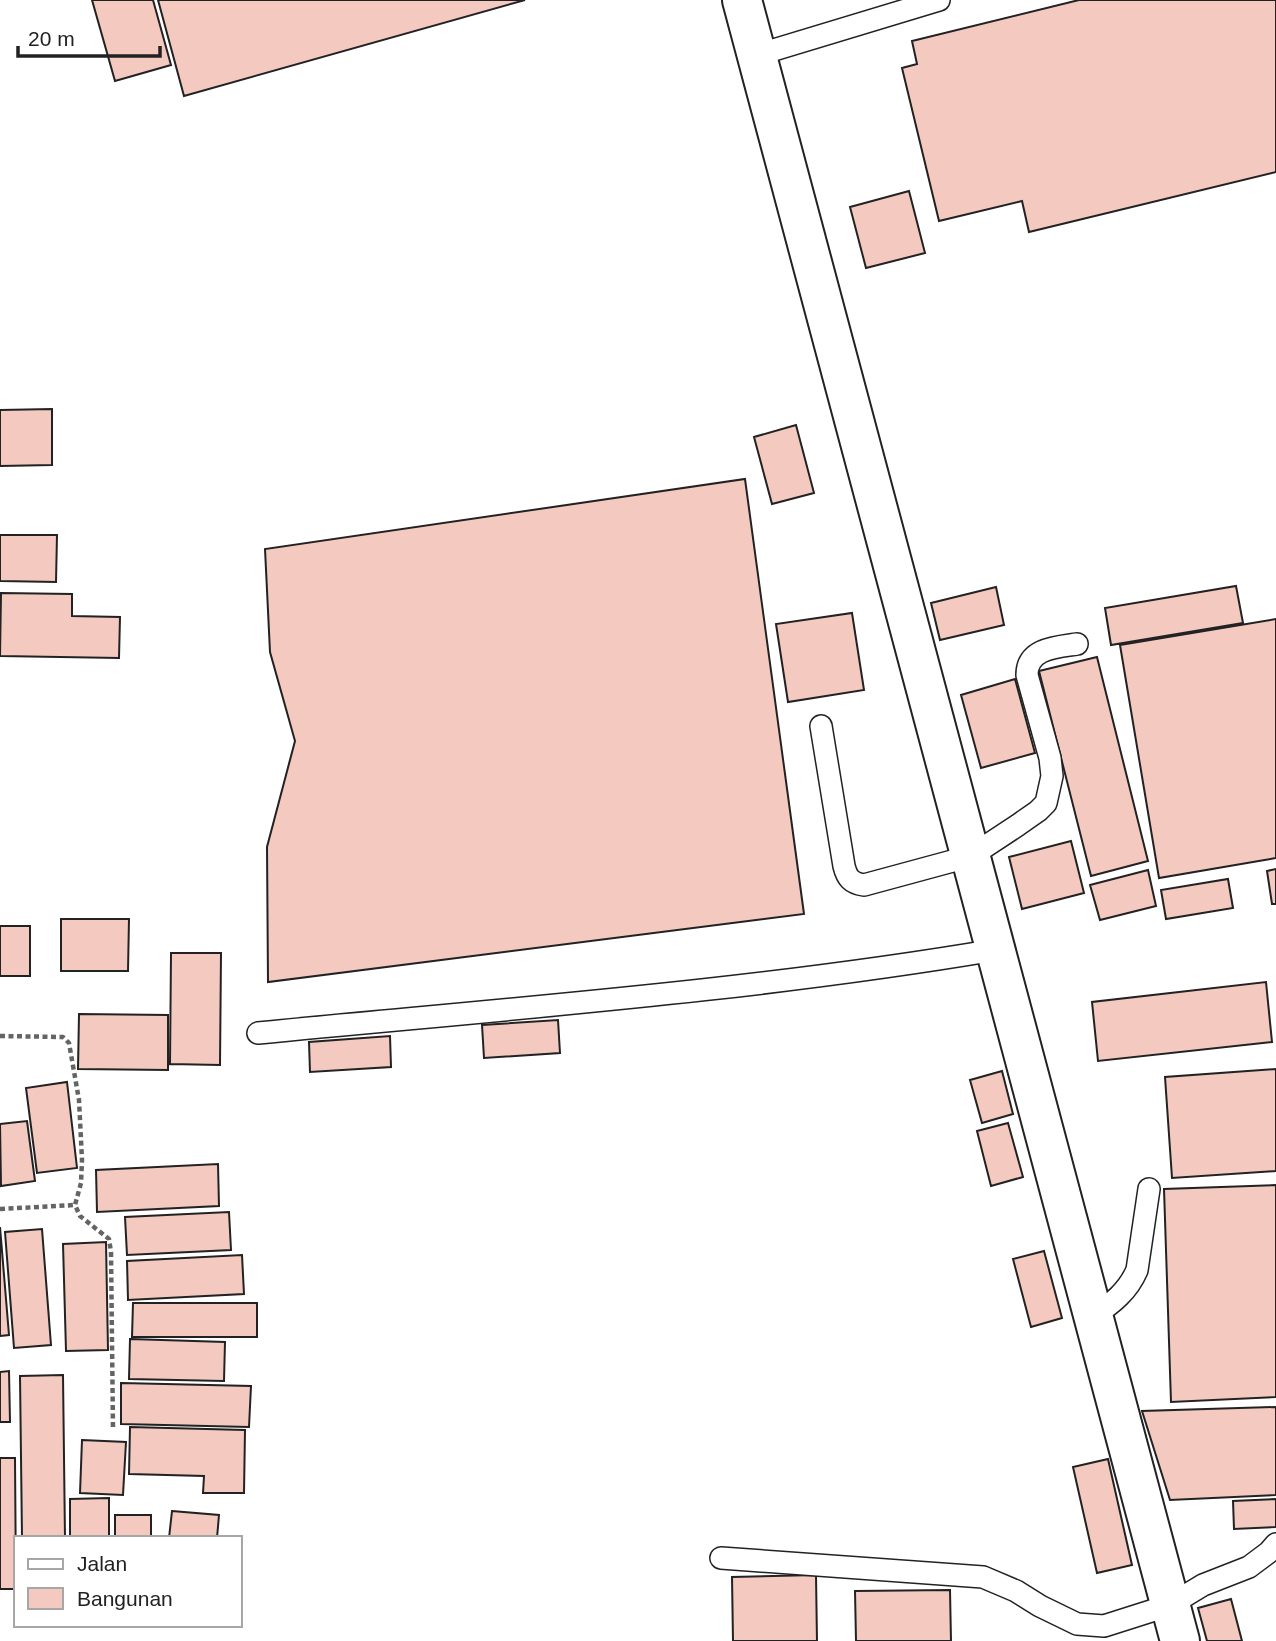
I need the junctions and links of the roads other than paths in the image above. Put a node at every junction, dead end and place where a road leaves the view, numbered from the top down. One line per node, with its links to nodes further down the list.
1 (743, 0): 3 (street)
2 (939, 0): 3 (lane)
3 (757, 55): 6 (street)
4 (1077, 644): 6 (lane)
5 (821, 726): 6 (lane)
6 (971, 856): 7 (street)
7 (995, 950): 8 (lane); 10 (street)
8 (258, 1032)
9 (1149, 1189): 10 (lane)
10 (1093, 1316): 13 (street)
11 (1276, 1544): 13 (lane)
12 (721, 1558): 13 (lane)
13 (1175, 1623)

